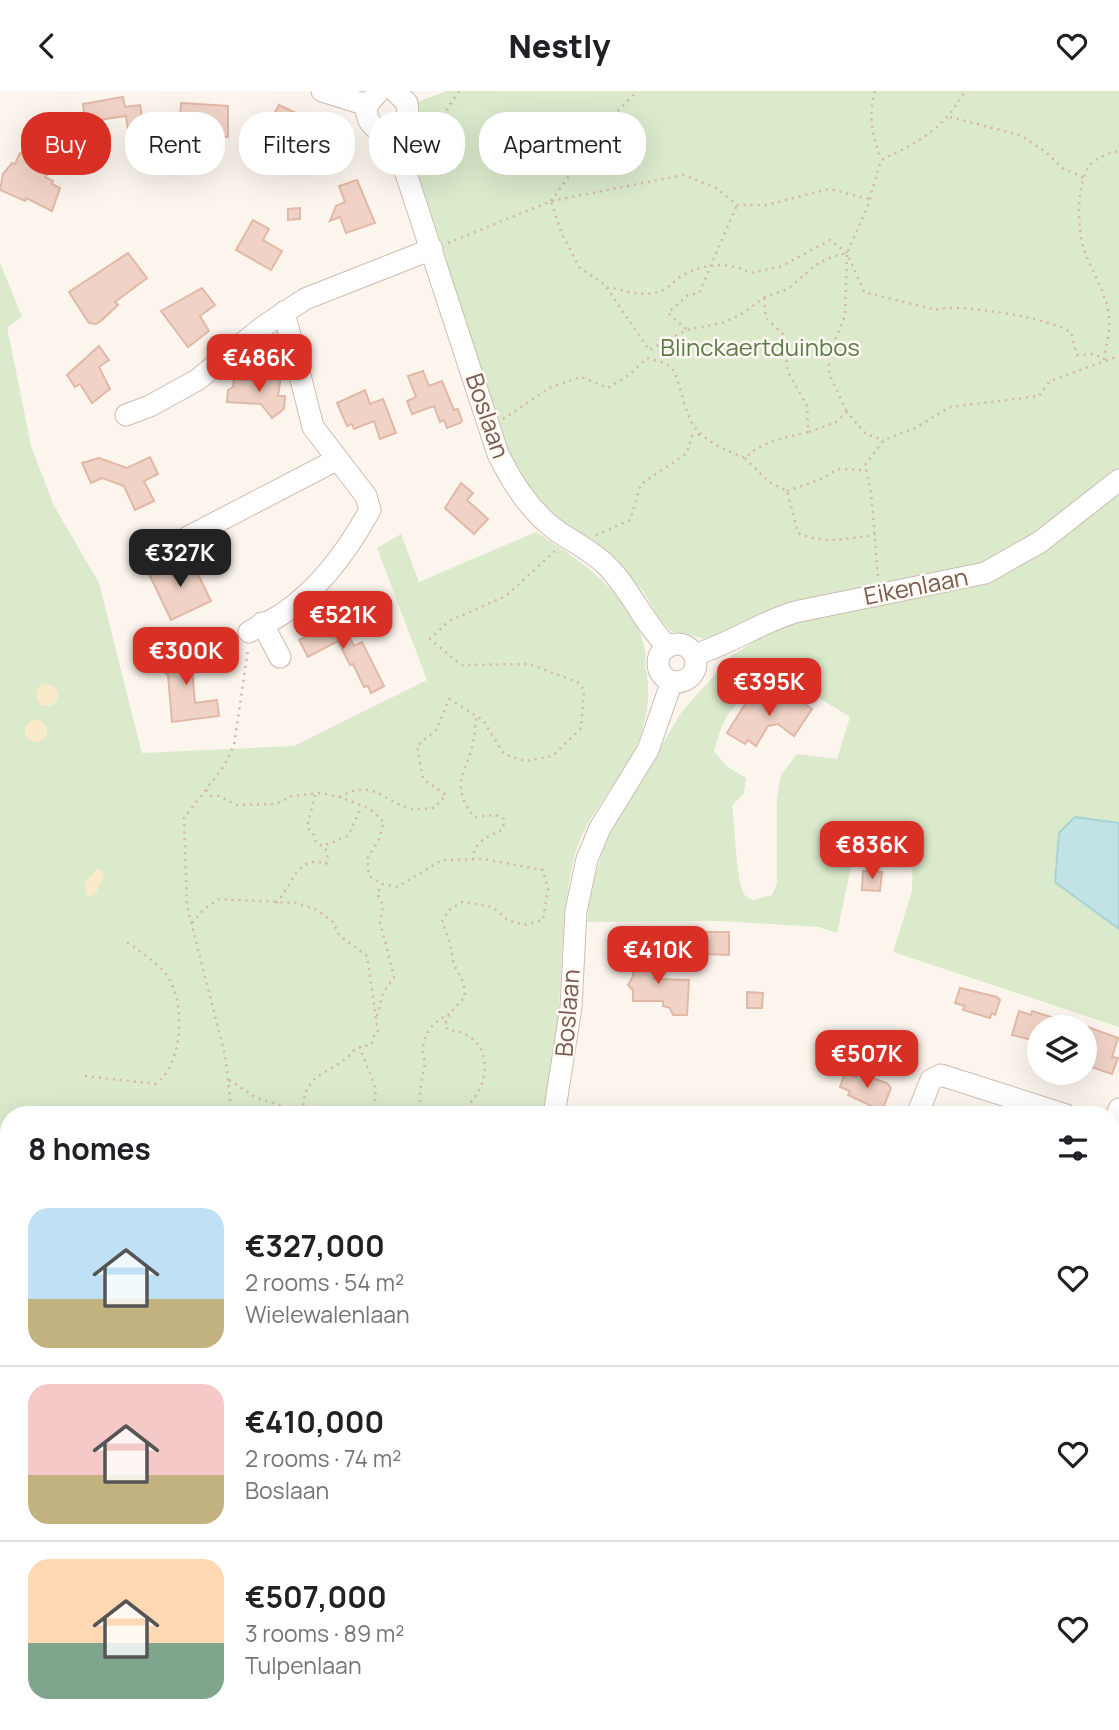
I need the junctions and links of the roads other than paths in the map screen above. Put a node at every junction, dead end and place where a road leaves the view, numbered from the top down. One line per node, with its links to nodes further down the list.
1 (322, 91): 3 (street)
2 (406, 93): 4 (street)
3 (373, 98)
4 (408, 112)
5 (408, 175): 6 (street, Boslaan)
6 (432, 249): 7 (street); 12 (street, Boslaan)
7 (284, 312): 8 (street); 9 (street)
8 (126, 415)
9 (336, 460): 11 (street); 14 (street)
10 (1119, 480): 13 (street, Eikenlaan)
11 (188, 537)
12 (668, 647): 13 (street); 15 (street)
13 (694, 655): 15 (street, Boslaan)
14 (280, 657)
15 (672, 681): 16 (street, Boslaan)
16 (555, 1106)
17 (921, 1106): 18 (street)
18 (1038, 1106)

